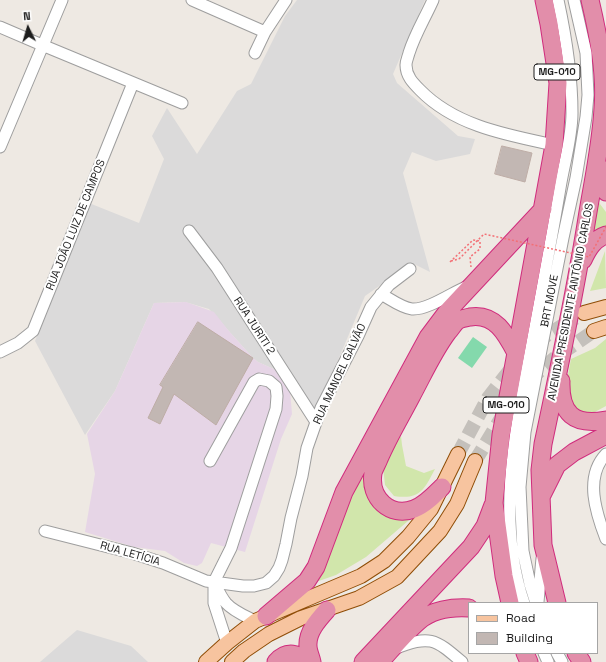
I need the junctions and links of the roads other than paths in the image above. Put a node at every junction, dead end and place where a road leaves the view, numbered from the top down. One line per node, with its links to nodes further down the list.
1 (62, 0): 11 (street)
2 (192, 0): 10 (street)
3 (286, 0): 10 (street)
4 (433, 0): 16 (street)
5 (544, 0): 16 (highway, MG-010)
6 (558, 0): 49 (street, BRT MOVE)
7 (574, 0): 50 (street, BRT MOVE)
8 (590, 0): 15 (highway, AVENIDA PRESIDENTE ANTÔNIO CARLOS)
9 (0, 27): 11 (street)
10 (265, 32): 12 (street)
11 (42, 45): 13 (street); 17 (street)
12 (255, 53)
13 (133, 83): 14 (street); 30 (street, RUA JOÃO LUIZ DE CAMPOS)
14 (182, 103)
15 (603, 129): 18 (highway); 25 (highway, AVENIDA PRESIDENTE ANTÔNIO CARLOS)
16 (554, 145): 21 (highway, MG-010)
17 (0, 147)
18 (606, 166)
19 (606, 170): 20 (highway)
20 (606, 192)
21 (543, 209): 26 (highway); 31 (highway, MG-010)
22 (189, 231): 34 (street, RUA JURITI 2)
23 (606, 235): 25 (highway)
24 (410, 268): 27 (street, RUA MANOEL GALVÃO)
25 (579, 270): 32 (highway, AVENIDA PRESIDENTE ANTÔNIO CARLOS)
26 (478, 280): 27 (street); 55 (highway)
27 (381, 294): 34 (street, RUA MANOEL GALVÃO)
28 (606, 307): 29 (main road)
29 (584, 313)
30 (0, 352)
31 (516, 353): 40 (highway); 42 (highway, MG-010)
32 (559, 368): 33 (highway); 41 (highway, AVENIDA PRESIDENTE ANTÔNIO CARLOS)
33 (606, 420)
34 (316, 422): 47 (street, RUA MANOEL GALVÃO)
35 (606, 435): 41 (highway)
36 (458, 454): 40 (main road)
37 (606, 454): 44 (street)
38 (210, 461): 46 (street)
39 (475, 461): 54 (main road)
40 (442, 487): 55 (main road)
41 (540, 498): 45 (highway, AVENIDA PRESIDENTE ANTÔNIO CARLOS)
42 (494, 503): 48 (highway, MG-010); 62 (highway)
43 (45, 531): 46 (street, RUA LETÍCIA)
44 (606, 539)
45 (543, 545): 51 (street, BRT MOVE); 52 (highway, AVENIDA PRESIDENTE ANTÔNIO CARLOS)
46 (214, 582): 47 (street, RUA LETÍCIA); 55 (street); 56 (street)
47 (266, 583)
48 (510, 602)
49 (524, 602)
50 (537, 602)
51 (537, 602)
52 (557, 602)
53 (468, 608): 57 (highway)
54 (327, 610): 59 (main road); 61 (highway)
55 (260, 619): 56 (main road)
56 (227, 642): 58 (main road)
57 (385, 657): 63 (street)
58 (206, 662)
59 (232, 662)
60 (276, 662): 61 (highway)
61 (311, 662)
62 (363, 662)
63 (462, 662)

